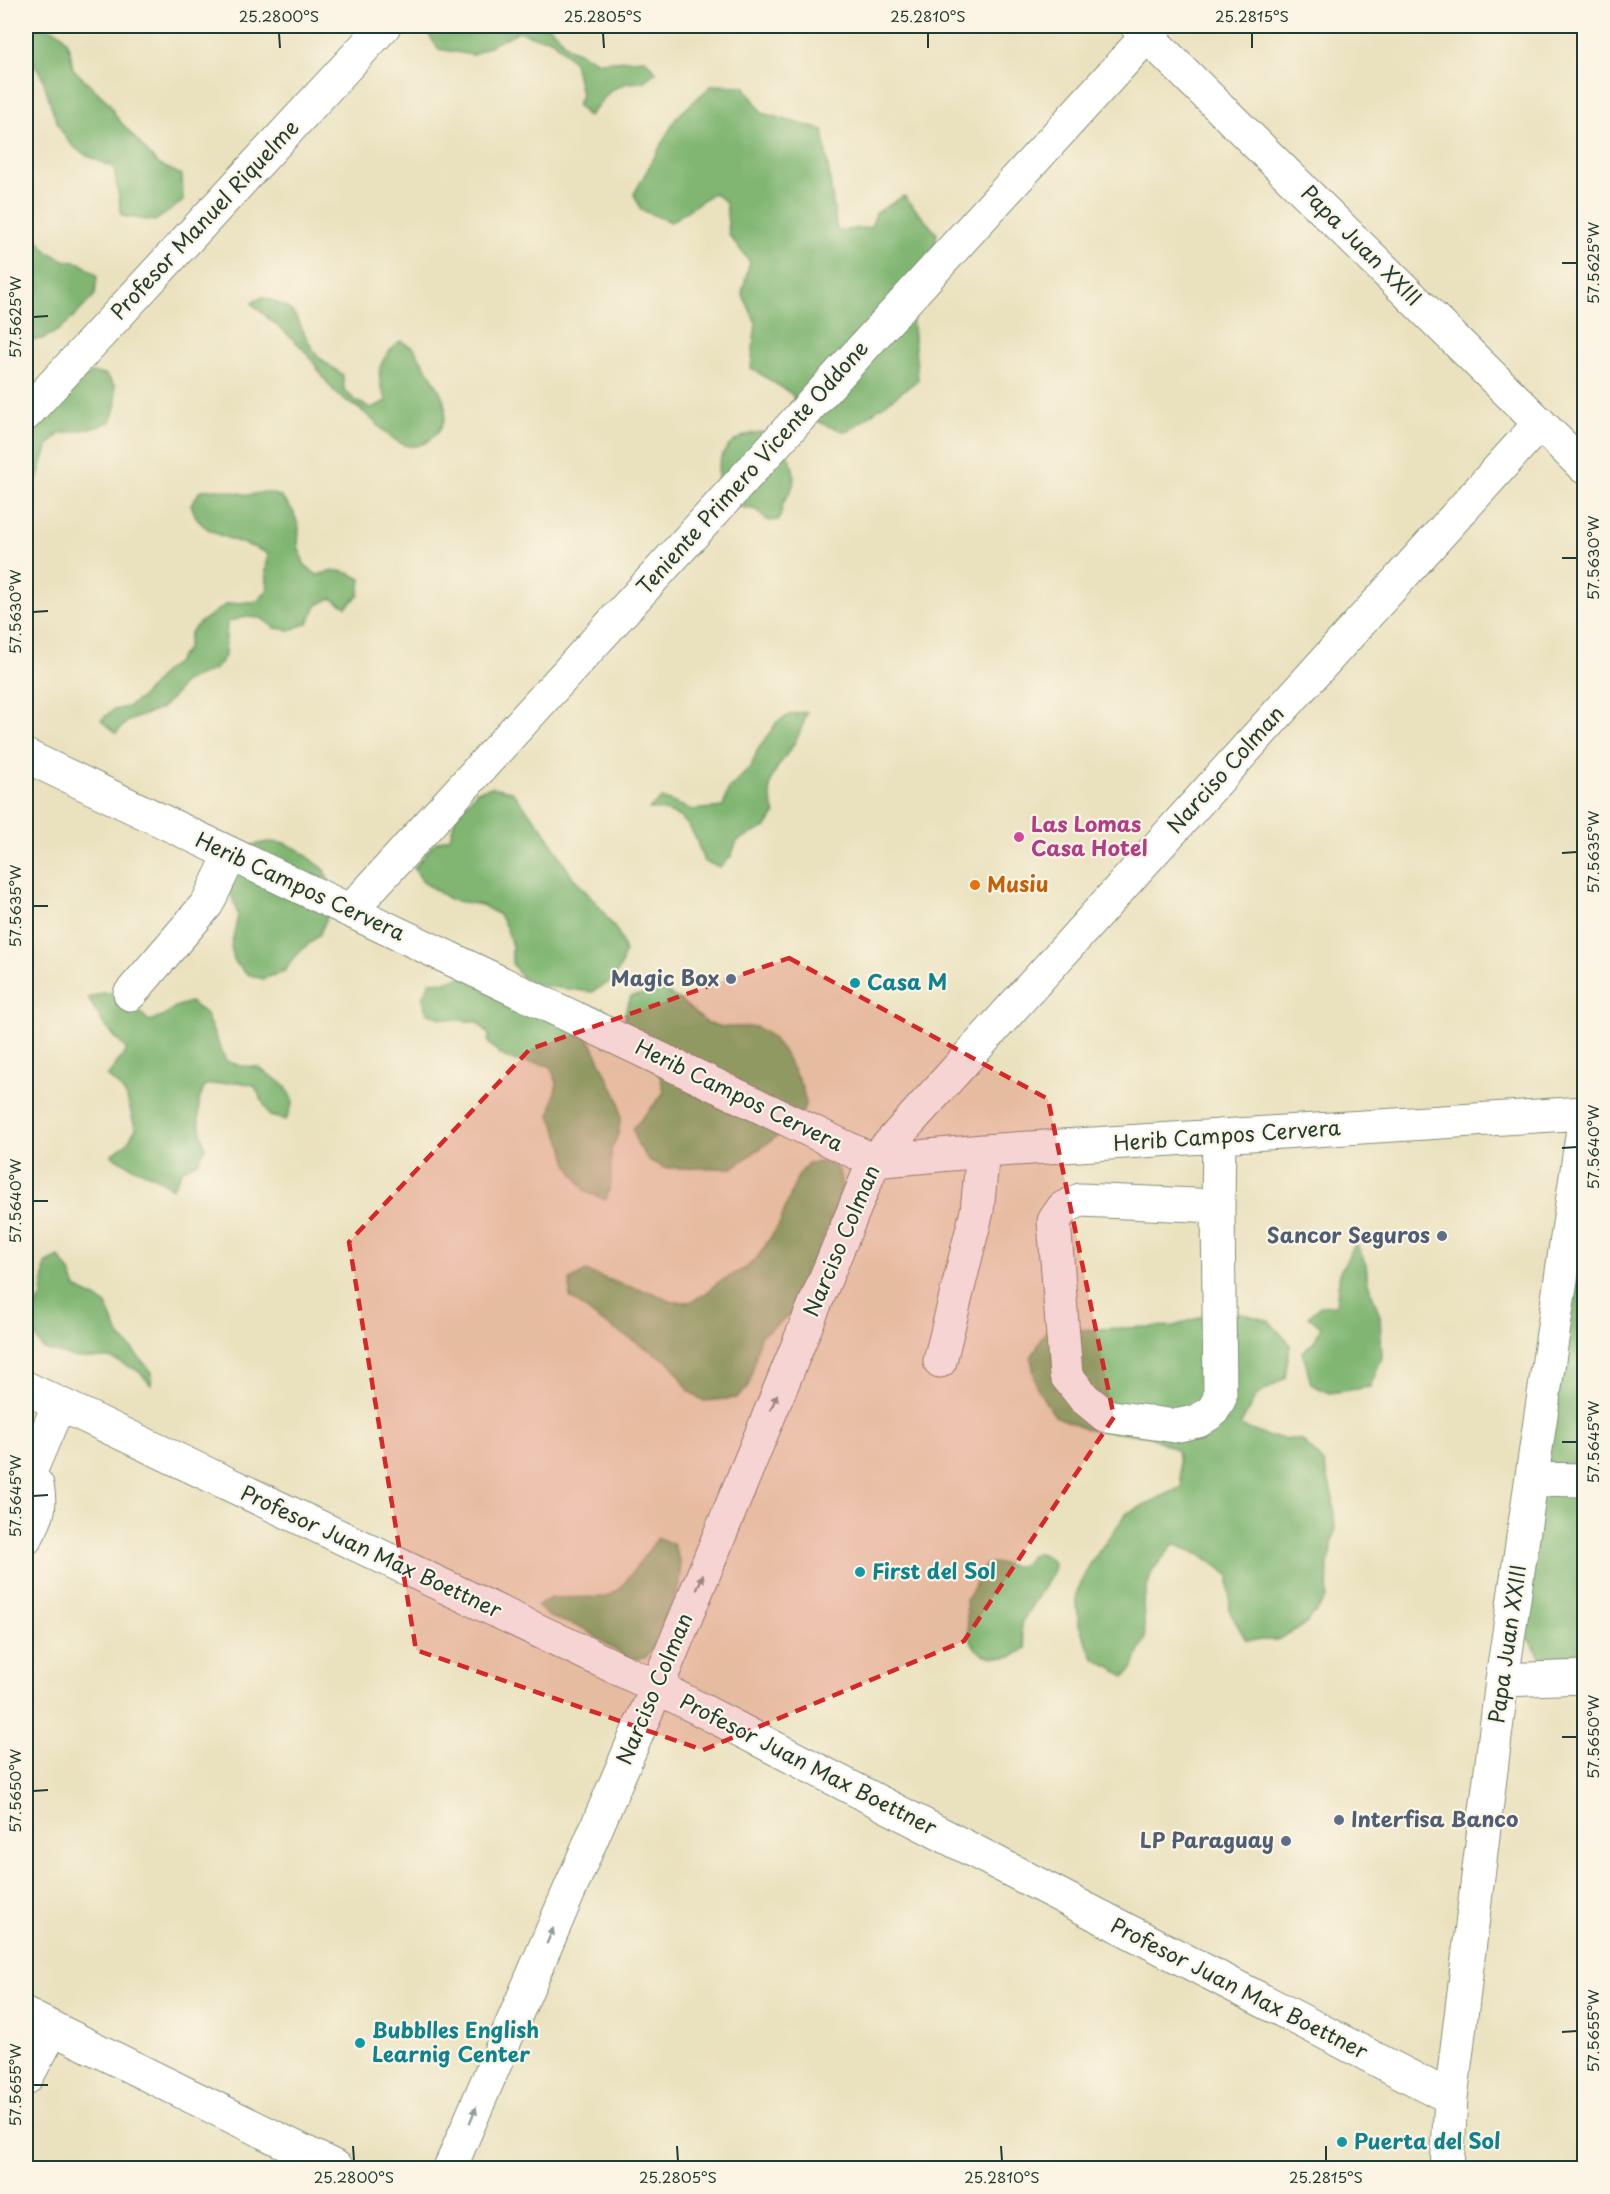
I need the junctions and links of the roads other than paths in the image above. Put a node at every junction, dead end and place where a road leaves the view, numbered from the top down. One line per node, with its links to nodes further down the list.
1 (384, 26): 3 (street, Profesor Manuel Riquelme)
2 (1147, 28): 4 (street, Papa Juan XXIII); 8 (street, Teniente Primero Vicente Oddone)
3 (26, 414)
4 (1540, 423): 5 (street, Papa Juan XXIII); 14 (street, Narciso Colman)
5 (1584, 467)
6 (26, 756): 7 (street, Herib Campos Cervera)
7 (231, 854): 8 (street, Herib Campos Cervera); 9 (street)
8 (350, 911): 14 (street, Herib Campos Cervera)
9 (130, 994)
10 (1584, 1113): 12 (street, Herib Campos Cervera)
11 (1584, 1122): 16 (street, Papa Juan XXIII)
12 (1219, 1136): 13 (street, Herib Campos Cervera); 15 (street)
13 (983, 1151): 14 (street, Herib Campos Cervera); 17 (street)
14 (874, 1161): 26 (street, Narciso Colman, one-way to 14)
15 (1218, 1206): 15 (street)
16 (1571, 1293): 21 (street, Papa Juan XXIII)
17 (940, 1361)
18 (26, 1388): 19 (street, Profesor Juan Max Boettner)
19 (59, 1404): 20 (street); 26 (street, Profesor Juan Max Boettner)
20 (26, 1478): 23 (street)
21 (1532, 1479): 22 (street); 25 (street, Papa Juan XXIII)
22 (1584, 1480)
23 (26, 1538)
24 (1584, 1677): 25 (street)
25 (1502, 1680): 29 (street, Papa Juan XXIII)
26 (657, 1688): 29 (street, Profesor Juan Max Boettner); 31 (street, Narciso Colman, one-way to 26)
27 (39, 2022): 28 (street); 30 (street)
28 (26, 2078)
29 (1451, 2098): 32 (street, Papa Juan XXIII)
30 (337, 2169)
31 (450, 2169)
32 (1447, 2169)

